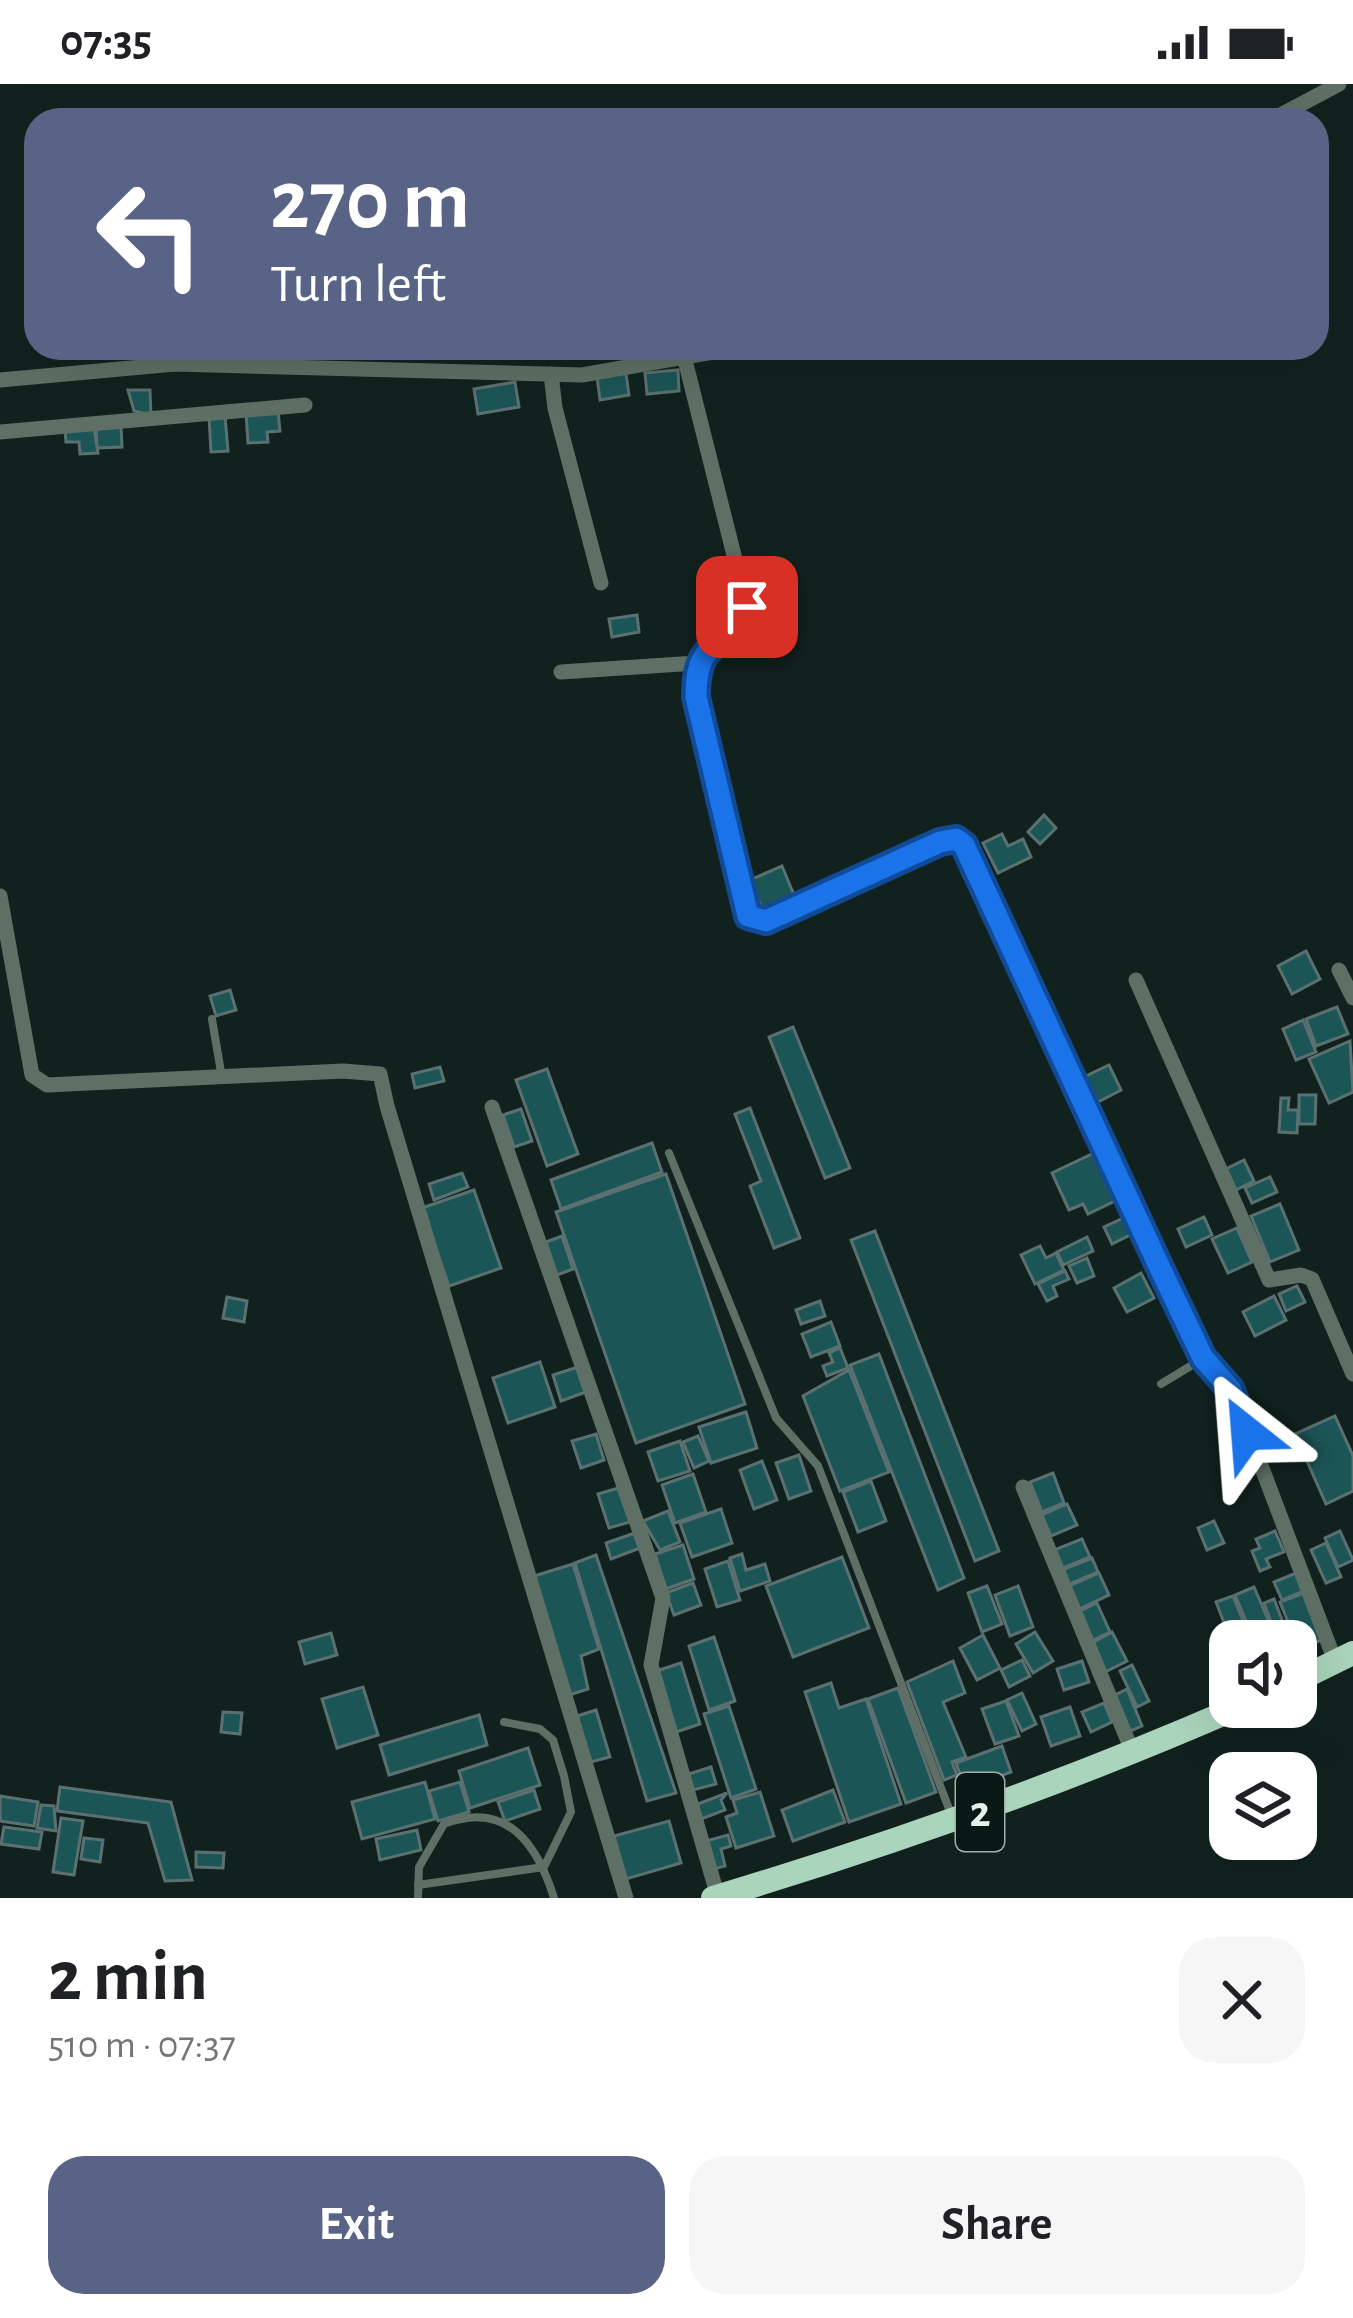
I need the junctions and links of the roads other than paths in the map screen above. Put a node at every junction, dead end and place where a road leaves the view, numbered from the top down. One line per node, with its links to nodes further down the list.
1 (1339, 84): 2 (street)
2 (1294, 108)
3 (685, 360): 4 (street); 9 (street)
4 (551, 374): 5 (street); 8 (street)
5 (0, 380)
6 (304, 405): 7 (street)
7 (0, 432)
8 (601, 583)
9 (696, 663): 10 (street); 19 (street)
10 (561, 672)
11 (0, 896): 16 (street)
12 (1339, 970): 14 (street)
13 (1136, 980): 20 (street)
14 (1353, 998)
15 (212, 1019): 16 (lane)
16 (222, 1080): 34 (street)
17 (493, 1107): 31 (street)
18 (669, 1153): 28 (lane)
19 (1203, 1358): 21 (lane); 23 (street)
20 (1353, 1374)
21 (1161, 1384)
22 (1023, 1487): 27 (street)
23 (1344, 1657): 24 (highway)
24 (1317, 1670)
25 (1209, 1720): 27 (highway, 2)
26 (504, 1722): 29 (lane)
27 (1133, 1753): 28 (highway, 2)
28 (954, 1821): 31 (highway, 2)
29 (544, 1867): 30 (lane); 30 (lane); 33 (lane)
30 (418, 1885): 32 (lane)
31 (716, 1897)
32 (418, 1898)
33 (554, 1898)
34 (626, 1898)

